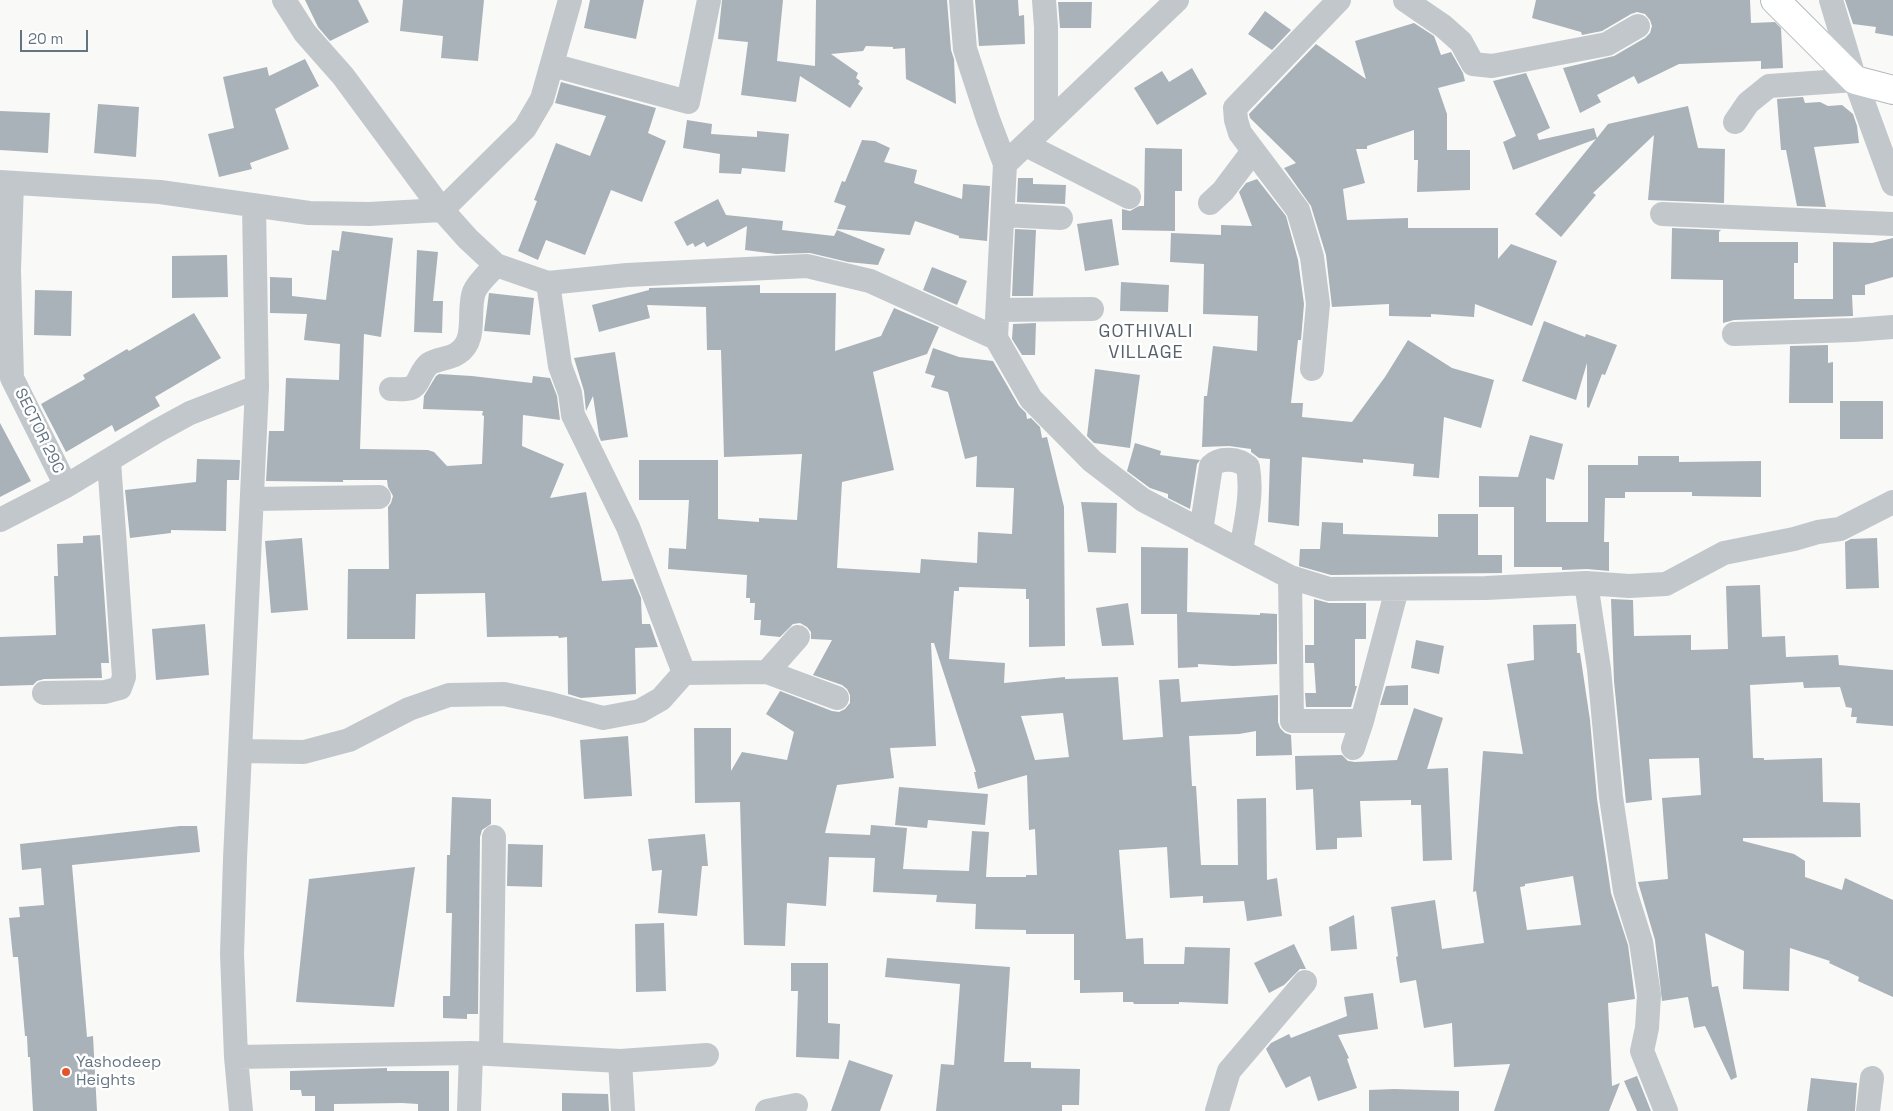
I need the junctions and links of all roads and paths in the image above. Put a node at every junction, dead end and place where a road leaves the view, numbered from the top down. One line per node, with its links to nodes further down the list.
1 (284, 0): 25 (street)
2 (570, 0): 12 (street)
3 (709, 0): 12 (street)
4 (961, 0): 19 (street)
5 (1044, 0): 16 (street)
6 (1177, 0): 16 (street)
7 (1339, 0): 18 (street)
8 (1404, 0): 11 (street)
9 (1775, 0): 13 (street)
10 (1831, 0): 13 (street)
11 (1638, 26)
12 (552, 65): 25 (street)
13 (1855, 80): 14 (street); 15 (street); 21 (street)
14 (1893, 90)
15 (1735, 122)
16 (1046, 125): 17 (street)
17 (1026, 144): 19 (street); 22 (street)
18 (1253, 151): 23 (street); 37 (street)
19 (1005, 164): 27 (street)
20 (6, 182): 24 (street); 41 (street, SECTOR 29C)
21 (1893, 184)
22 (1129, 197)
23 (1210, 203)
24 (254, 204): 25 (street); 38 (street)
25 (442, 210): 30 (street)
26 (1662, 214): 29 (street)
27 (1003, 215): 28 (street); 33 (street)
28 (1061, 218)
29 (1893, 224)
30 (496, 265): 31 (street); 39 (street)
31 (548, 283): 36 (street); 53 (street)
32 (1092, 308): 33 (street)
33 (998, 310): 36 (street)
34 (1893, 327): 35 (street)
35 (1734, 334)
36 (996, 338): 46 (street)
37 (1312, 369)
38 (257, 387): 40 (street); 43 (street)
39 (391, 389)
40 (108, 461): 41 (street); 54 (street)
41 (66, 486): 45 (street, SECTOR 29C)
42 (379, 497): 43 (street)
43 (253, 499): 58 (street)
44 (1893, 502): 49 (street)
45 (0, 520)
46 (1201, 531): 47 (street); 47 (street)
47 (1241, 551): 48 (street)
48 (1290, 577): 50 (street); 56 (street)
49 (1586, 583): 50 (street); 72 (street)
50 (1397, 589): 56 (street)
51 (798, 637): 52 (street)
52 (767, 672): 53 (street); 55 (street)
53 (684, 673): 58 (street)
54 (44, 693)
55 (837, 698)
56 (1362, 721): 57 (street)
57 (1353, 748)
58 (241, 751): 63 (street)
59 (494, 837): 61 (street)
60 (1306, 982): 71 (street)
61 (481, 1053): 63 (street); 64 (street); 68 (street)
62 (707, 1055): 64 (street)
63 (236, 1057): 67 (street)
64 (620, 1061): 69 (street)
65 (1872, 1078): 73 (street)
66 (796, 1106): 70 (street)
67 (241, 1111)
68 (470, 1111)
69 (624, 1111)
70 (767, 1111)
71 (1217, 1111)
72 (1666, 1111)
73 (1868, 1111)

